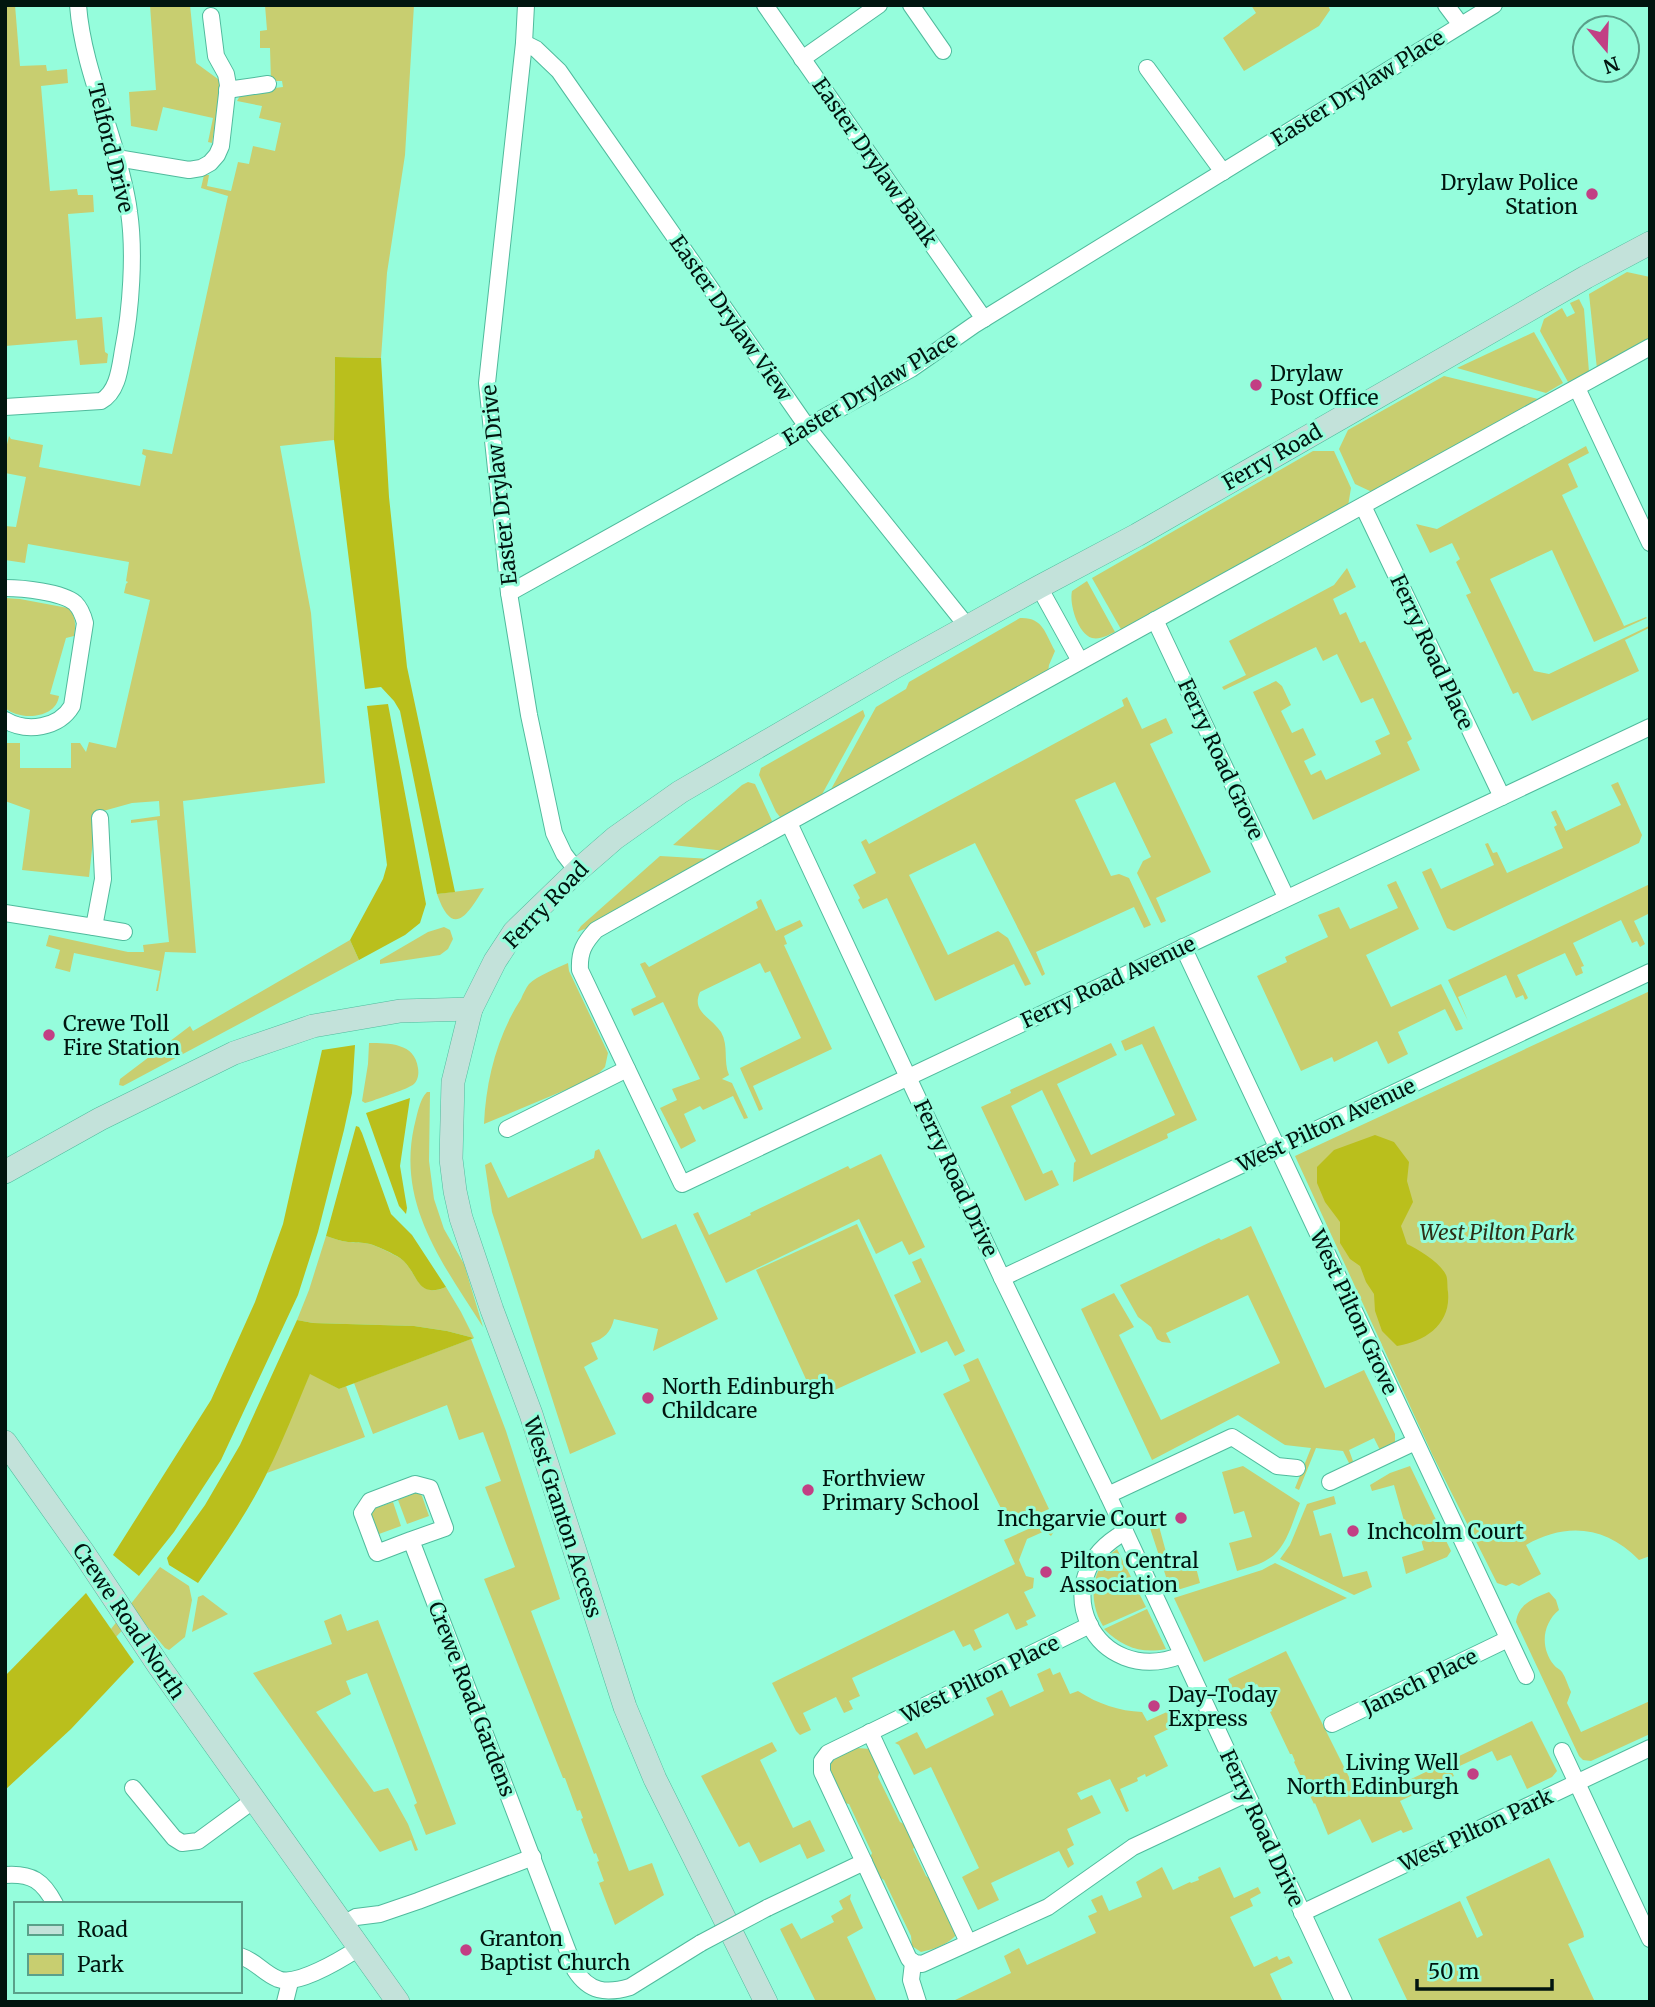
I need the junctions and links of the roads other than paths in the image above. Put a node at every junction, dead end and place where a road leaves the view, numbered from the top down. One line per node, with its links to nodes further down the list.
1 (78, 5): 16 (street, Telford Drive)
2 (526, 5): 10 (street, Easter Drylaw Drive)
3 (765, 5): 12 (street, Easter Drylaw Bank)
4 (879, 5): 12 (street)
5 (911, 5): 11 (street)
6 (1446, 5): 9 (street)
7 (1494, 5): 9 (street, Easter Drylaw Place)
8 (211, 16): 15 (street)
9 (1461, 25): 17 (street, Easter Drylaw Place)
10 (524, 43): 23 (street, Easter Drylaw View); 28 (street, Easter Drylaw Drive)
11 (943, 51)
12 (802, 59): 19 (street, Easter Drylaw Bank)
13 (1147, 68): 17 (street)
14 (268, 84): 15 (street)
15 (227, 90): 16 (street)
16 (117, 158): 22 (street, Telford Drive)
17 (1223, 172): 19 (street, Easter Drylaw Place)
18 (1650, 243): 26 (main road, Ferry Road)
19 (984, 319): 23 (street, Easter Drylaw Place)
20 (1650, 347): 21 (street)
21 (1577, 388): 24 (street); 25 (street)
22 (5, 407)
23 (808, 428): 28 (street, Easter Drylaw Place); 30 (street, Easter Drylaw View)
24 (1363, 506): 29 (street); 34 (street, Ferry Road Place)
25 (1650, 543)
26 (1039, 587): 30 (main road, Ferry Road); 31 (street)
27 (5, 588): 32 (street)
28 (509, 593): 37 (street, Easter Drylaw Drive)
29 (1155, 620): 31 (street); 38 (street, Ferry Road Grove)
30 (967, 626): 37 (main road, Ferry Road)
31 (1080, 661): 36 (street)
32 (5, 720)
33 (1650, 727): 34 (street, Ferry Road Avenue)
34 (1502, 797): 38 (street, Ferry Road Avenue)
35 (100, 818): 40 (street)
36 (789, 823): 45 (street, Ferry Road Avenue); 46 (street, Ferry Road Drive)
37 (577, 872): 44 (main road, Ferry Road)
38 (1286, 897): 42 (street, Ferry Road Avenue)
39 (5, 913): 40 (street)
40 (94, 927): 41 (street)
41 (124, 932)
42 (1183, 947): 46 (street, Ferry Road Avenue); 48 (street, West Pilton Grove)
43 (1650, 972): 48 (street, West Pilton Avenue)
44 (471, 1009): 49 (main road); 84 (main road, West Granton Access)
45 (627, 1069): 46 (street, Ferry Road Avenue); 47 (street)
46 (908, 1076): 50 (street, Ferry Road Drive)
47 (508, 1129)
48 (1278, 1148): 50 (street, West Pilton Avenue); 52 (street, West Pilton Grove)
49 (5, 1172)
50 (1002, 1278): 55 (street, Ferry Road Drive)
51 (5, 1442): 69 (main road, Crewe Road North)
52 (1415, 1442): 54 (street); 59 (street, West Pilton Grove)
53 (1297, 1468): 55 (street)
54 (1330, 1482)
55 (1108, 1495): 56 (street, Ferry Road Drive)
56 (1125, 1532): 58 (street); 60 (street, Ferry Road Drive)
57 (411, 1540): 57 (street); 70 (street, Crewe Road Gardens)
58 (1090, 1625): 60 (street); 63 (street, West Pilton Place)
59 (1508, 1639): 61 (street, West Pilton Grove); 62 (street, Jansch Place)
60 (1182, 1655): 68 (street, Ferry Road Drive)
61 (1526, 1676)
62 (1332, 1724)
63 (870, 1732): 71 (street, West Pilton Place); 77 (street)
64 (1650, 1748): 66 (street, West Pilton Park)
65 (1562, 1751): 66 (street)
66 (1577, 1783): 74 (street, West Pilton Park); 76 (street)
67 (133, 1788): 69 (street)
68 (1246, 1794): 74 (street, Ferry Road Drive); 77 (street)
69 (246, 1805): 75 (main road, Crewe Road North)
70 (533, 1857): 71 (street, Crewe Road Gardens, bridge); 75 (street)
71 (864, 1862): 80 (street, West Pilton Place)
72 (5, 1875): 73 (street)
73 (54, 1902)
74 (1302, 1913): 86 (street, Ferry Road Drive)
75 (343, 1924): 78 (main road, Crewe Road North)
76 (1650, 1939)
77 (968, 1942): 80 (street)
78 (359, 1948): 81 (street); 83 (main road, Crewe Road North)
79 (242, 1957): 81 (street)
80 (913, 1963): 85 (street, West Pilton Place)
81 (290, 1982): 82 (street)
82 (285, 2002)
83 (398, 2002)
84 (766, 2002)
85 (918, 2002)
86 (1344, 2002)

